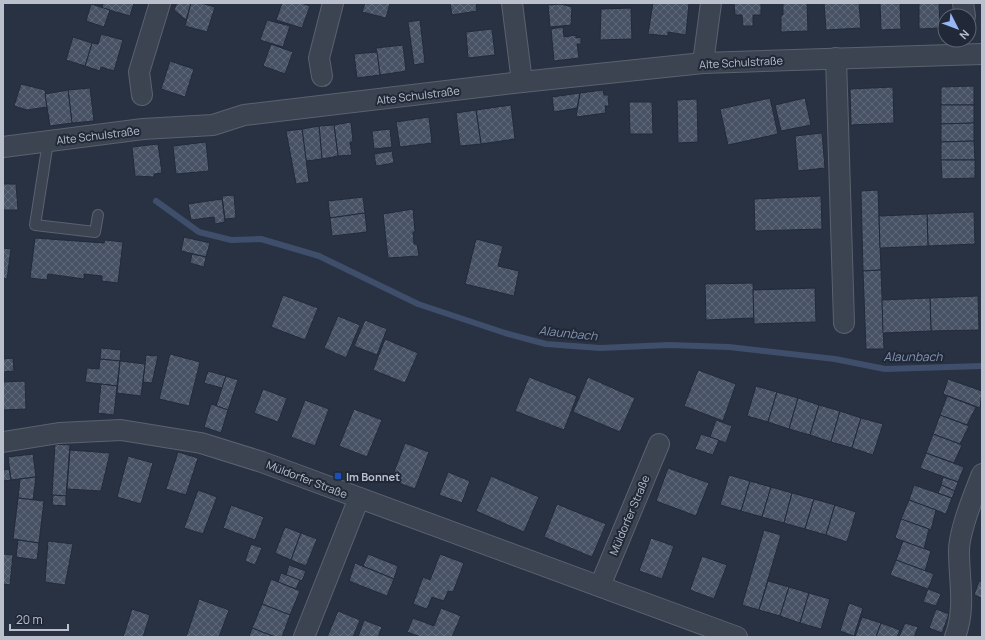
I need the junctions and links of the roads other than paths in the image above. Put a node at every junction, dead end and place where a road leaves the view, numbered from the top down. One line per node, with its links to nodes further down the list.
1 (160, 3): 10 (street)
2 (334, 3): 8 (street)
3 (512, 3): 9 (street)
4 (711, 3): 7 (street)
5 (973, 50): 6 (street, Alte Schulstraße)
6 (836, 58): 7 (street, Alte Schulstraße); 14 (street)
7 (703, 63): 9 (street, Alte Schulstraße)
8 (322, 76)
9 (522, 82): 11 (street, Alte Schulstraße)
10 (142, 95)
11 (48, 142): 12 (street, Alte Schulstraße); 13 (lane)
12 (3, 147)
13 (98, 216)
14 (844, 323)
15 (3, 442): 18 (street, Müldorfer Straße)
16 (659, 444): 19 (street, Müldorfer Straße)
17 (981, 481): 23 (street)
18 (359, 498): 19 (street, Müldorfer Straße); 21 (street)
19 (600, 586): 20 (street, Müldorfer Straße)
20 (692, 629): 22 (street, Müldorfer Straße)
21 (304, 637)
22 (737, 637)
23 (955, 637)

